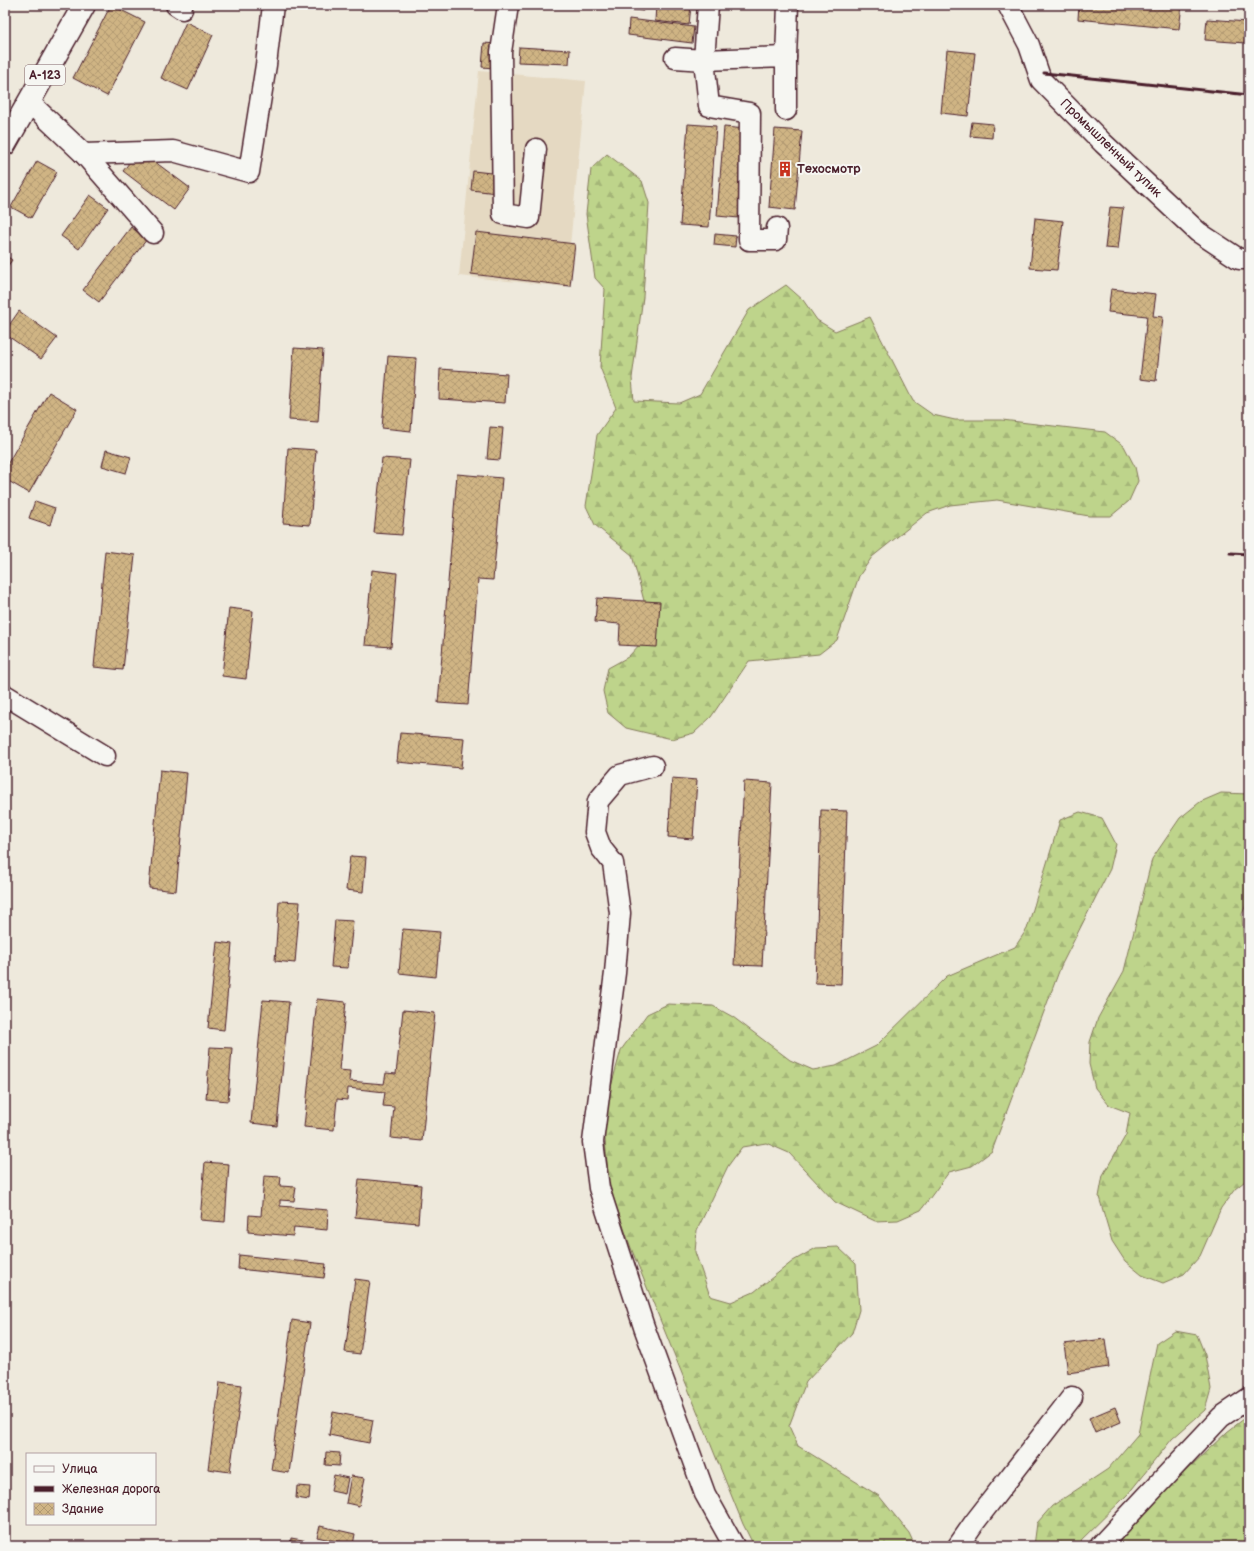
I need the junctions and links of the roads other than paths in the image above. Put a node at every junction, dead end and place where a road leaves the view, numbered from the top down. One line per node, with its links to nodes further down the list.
1 (84, 5): 10 (main road, А-123)
2 (273, 5): 14 (street)
3 (508, 5): 13 (street)
4 (708, 5): 9 (street)
5 (788, 5): 7 (street)
6 (1008, 5): 17 (street, Промышленный тупик)
7 (786, 56): 9 (street); 11 (street)
8 (675, 58): 9 (street)
9 (704, 60): 15 (street)
10 (29, 102): 12 (main road, А-123); 14 (street)
11 (786, 110)
12 (5, 144)
13 (536, 149)
14 (84, 154): 16 (street)
15 (777, 228)
16 (153, 233)
17 (1249, 259)
18 (5, 695): 19 (street)
19 (105, 756)
20 (653, 766): 23 (street)
21 (1072, 1397): 24 (street)
22 (1249, 1398): 25 (street)
23 (734, 1546)
24 (958, 1546)
25 (1100, 1546)

